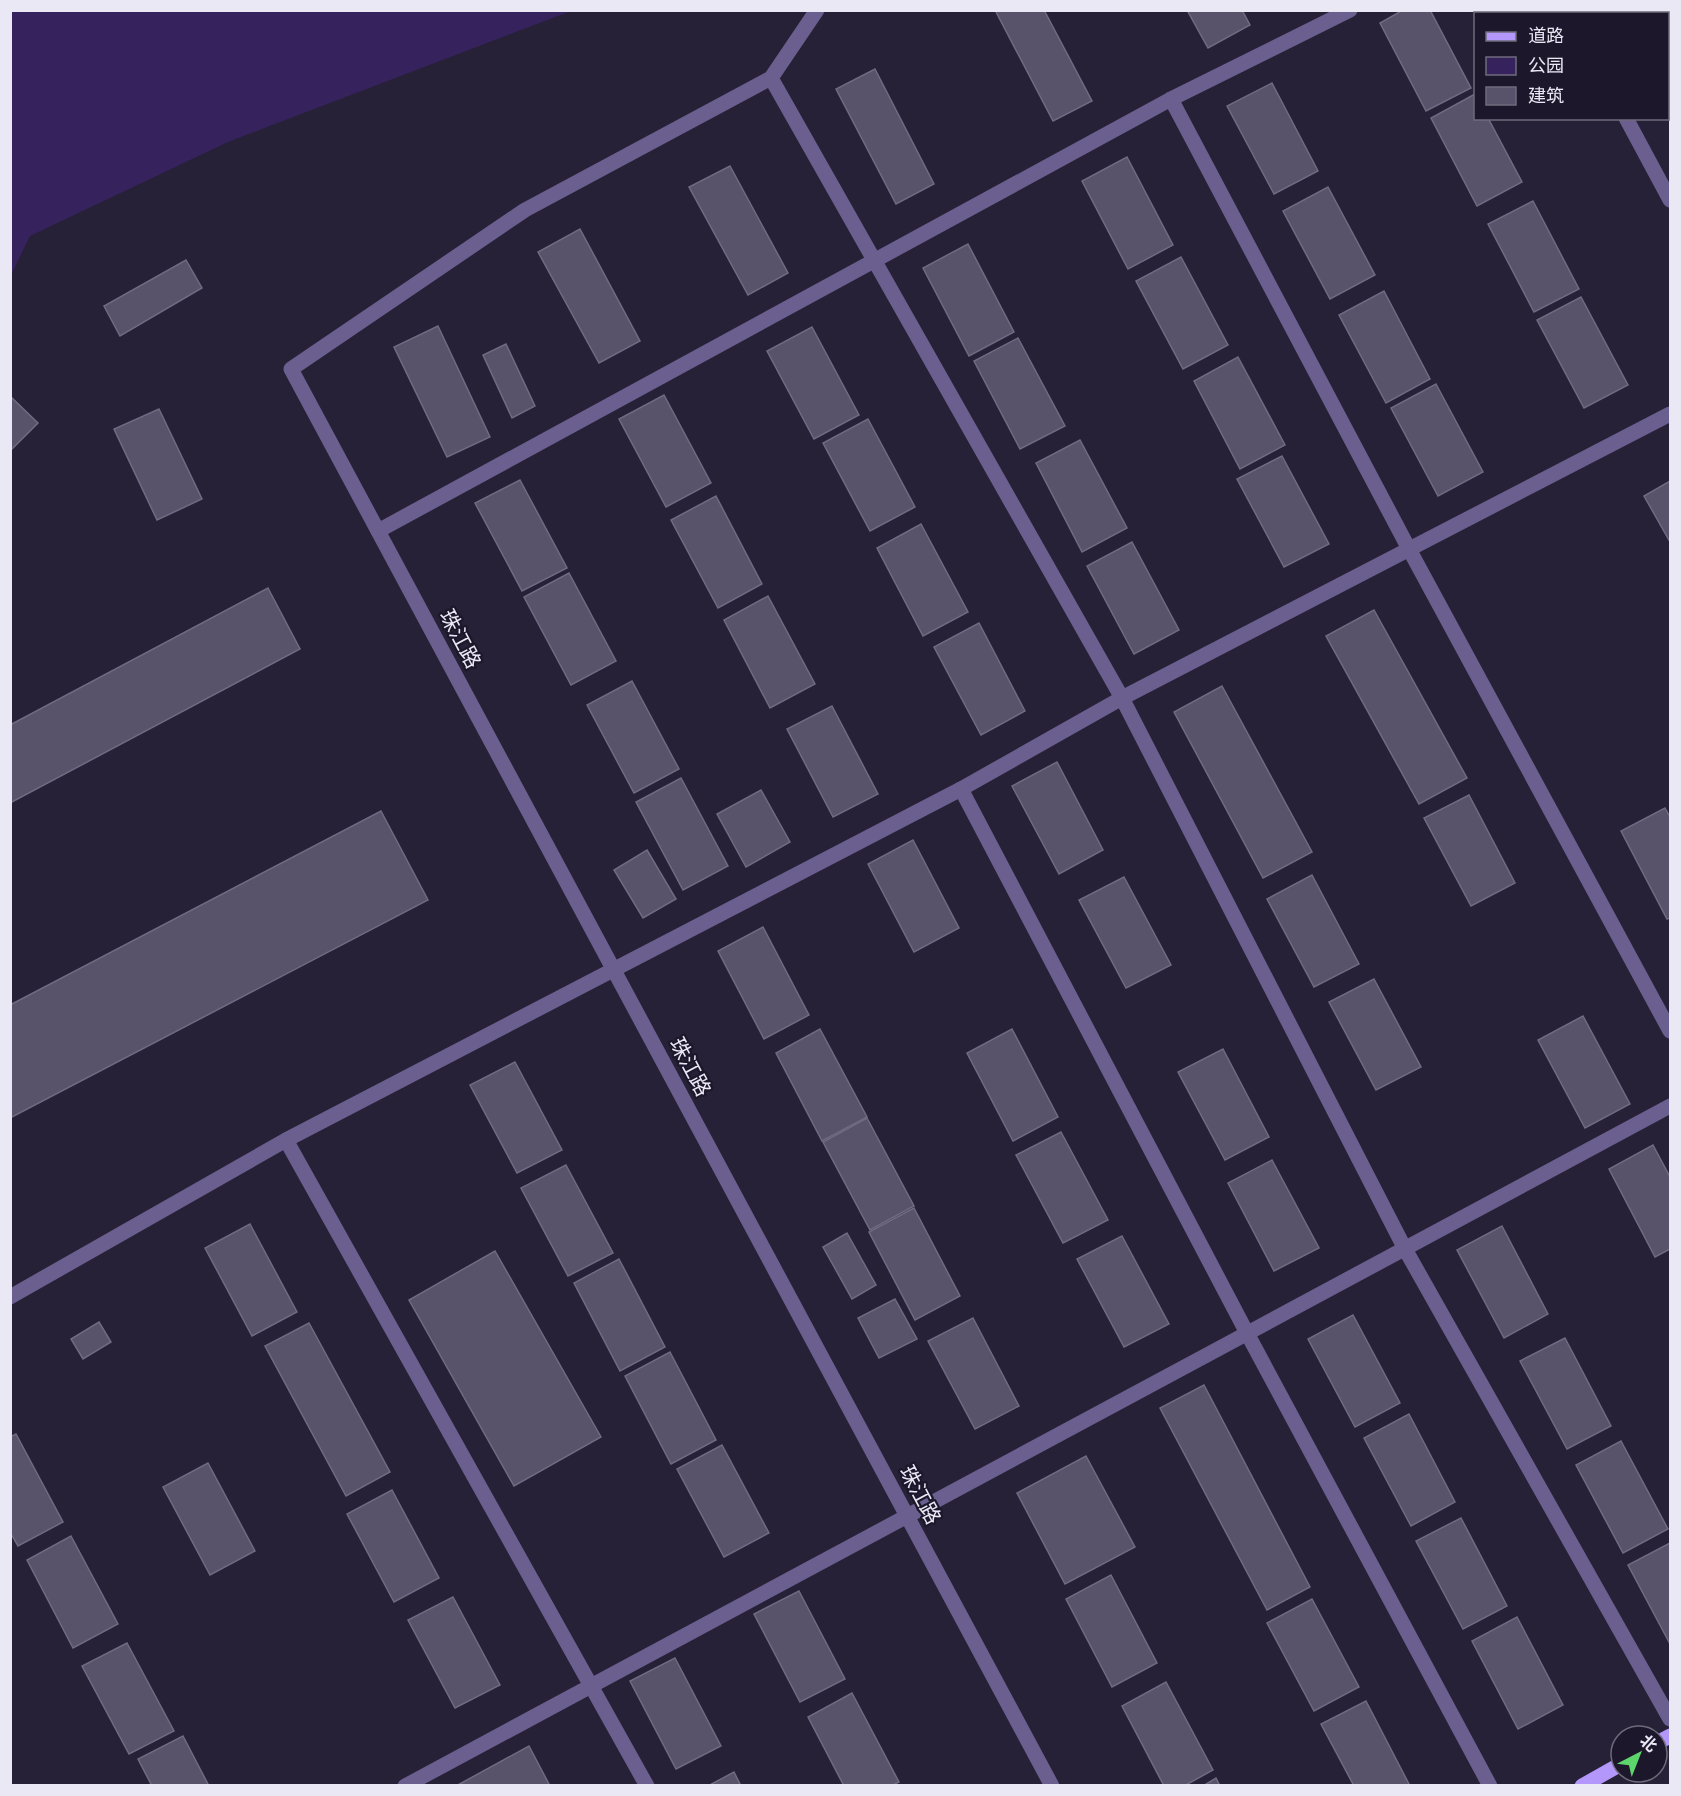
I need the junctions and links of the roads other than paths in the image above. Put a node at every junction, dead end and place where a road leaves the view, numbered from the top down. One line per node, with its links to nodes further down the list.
1 (817, 10): 3 (street)
2 (1350, 10): 4 (street)
3 (771, 78): 7 (street); 9 (street, 珠江路)
4 (1171, 99): 7 (street); 10 (street)
5 (1627, 120): 6 (street)
6 (1671, 200)
7 (874, 261): 9 (street); 11 (street)
8 (1671, 414): 10 (street)
9 (378, 531): 13 (street, 珠江路)
10 (1409, 549): 11 (street); 14 (street)
11 (1122, 698): 12 (street); 17 (street)
12 (961, 789): 13 (street); 19 (street)
13 (614, 969): 16 (street); 20 (street, 珠江路)
14 (1671, 1031)
15 (1671, 1106): 17 (street)
16 (286, 1140): 18 (street); 21 (street)
17 (1405, 1249): 19 (street); 22 (street)
18 (10, 1297)
19 (1248, 1335): 20 (street); 27 (street)
20 (908, 1518): 21 (street); 26 (street, 珠江路)
21 (594, 1685): 24 (street); 25 (street)
22 (1671, 1719)
23 (1609, 1770): 28 (main road)
24 (405, 1785)
25 (647, 1785)
26 (1052, 1785)
27 (1491, 1785)
28 (1582, 1785)

